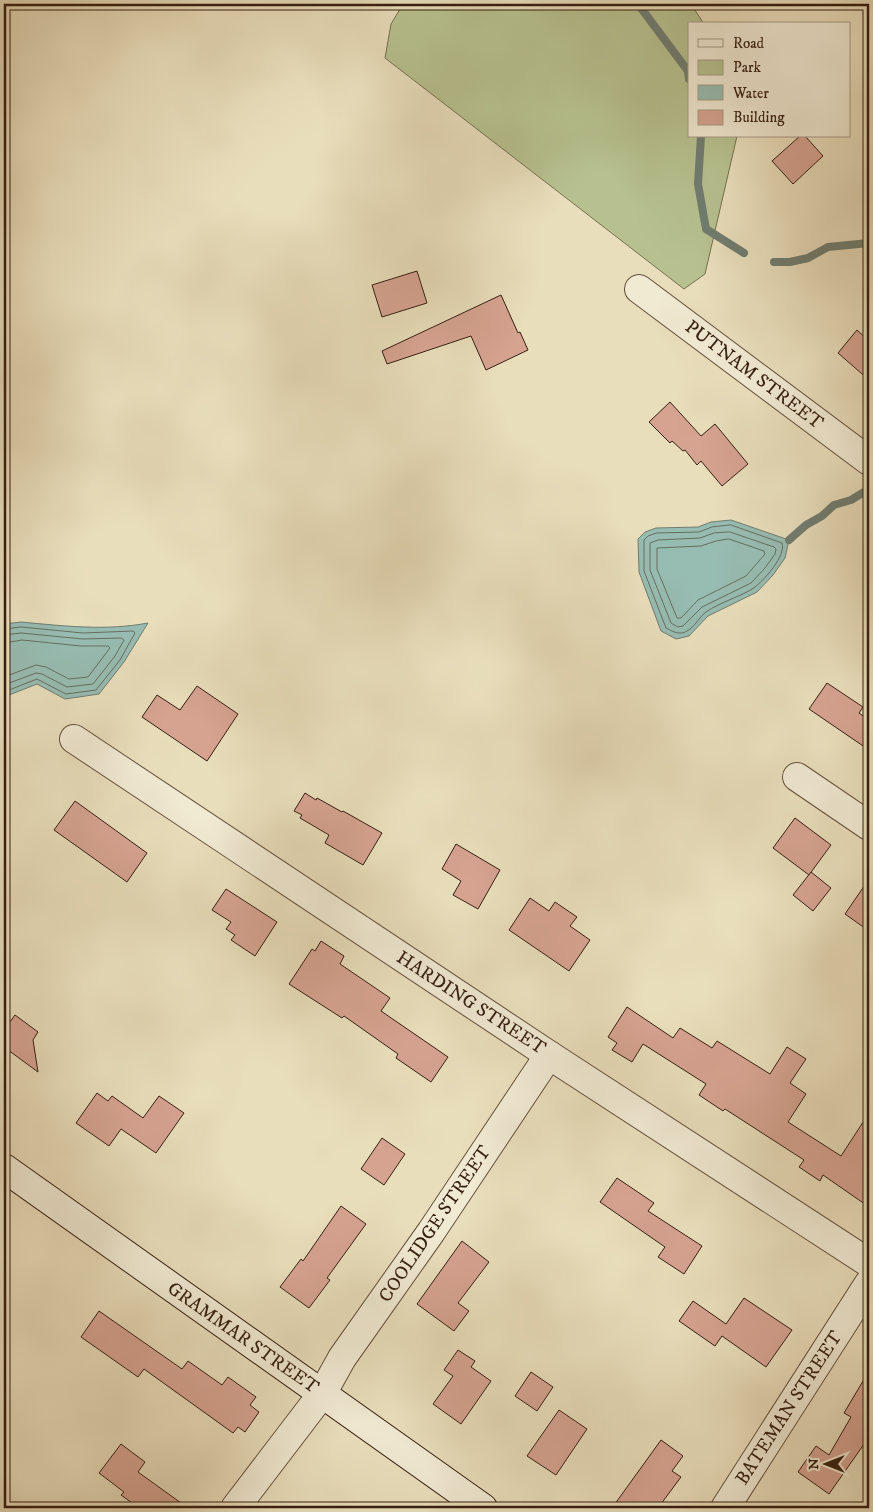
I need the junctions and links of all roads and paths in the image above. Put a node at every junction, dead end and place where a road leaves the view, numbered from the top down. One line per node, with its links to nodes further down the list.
1 (638, 289): 2 (street, PUTNAM STREET)
2 (869, 461)
3 (74, 739): 6 (street, HARDING STREET)
4 (797, 777): 5 (street)
5 (869, 826)
6 (549, 1055): 8 (street, HARDING STREET); 10 (street, COOLIDGE STREET)
7 (4, 1168): 10 (street, GRAMMAR STREET)
8 (869, 1263)
9 (869, 1283): 13 (street, BATEMAN STREET)
10 (322, 1394): 11 (street, COOLIDGE STREET); 12 (street, GRAMMAR STREET)
11 (235, 1508)
12 (483, 1508)
13 (725, 1508)

